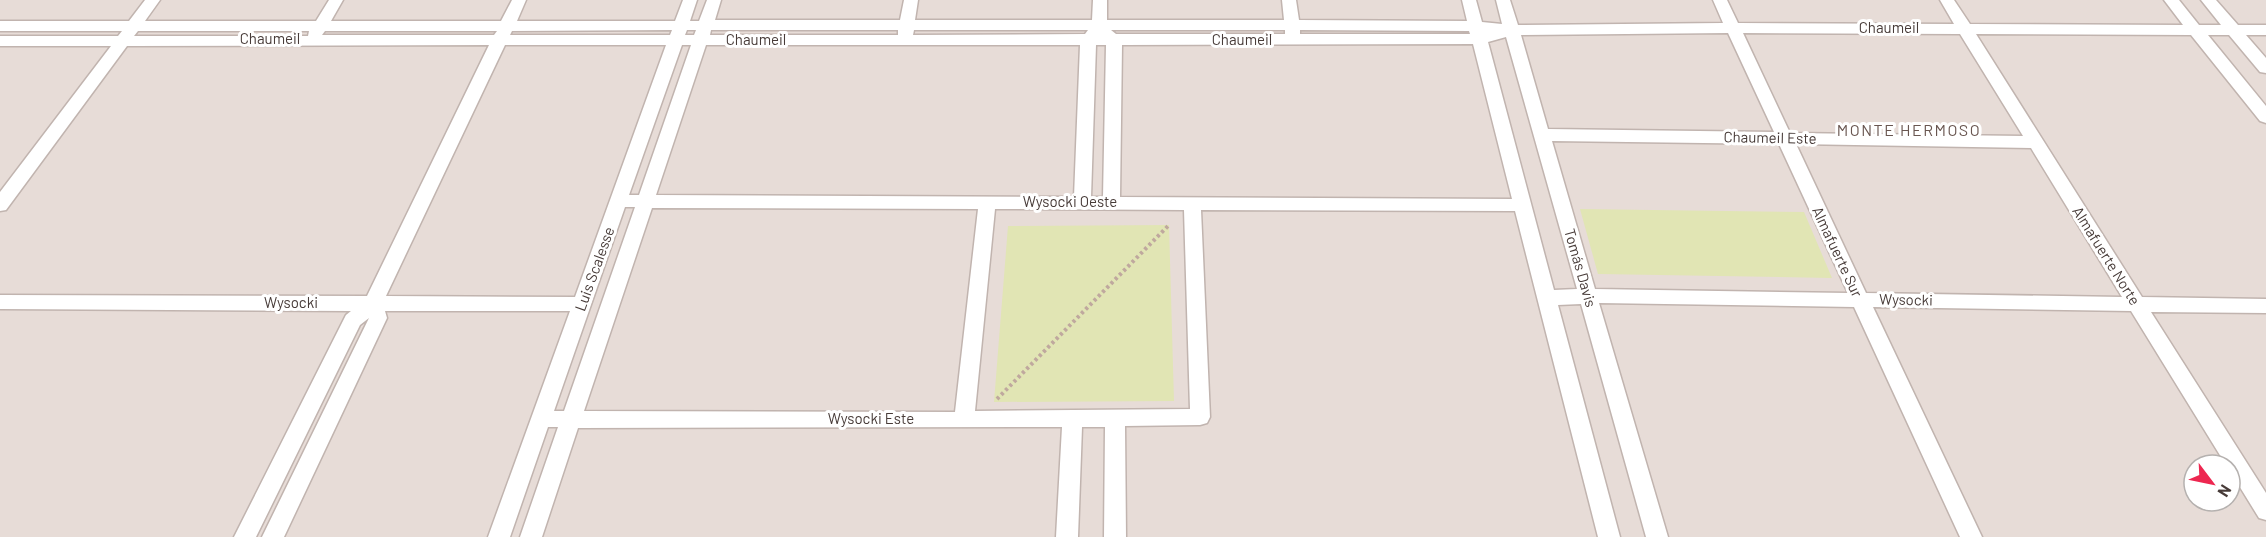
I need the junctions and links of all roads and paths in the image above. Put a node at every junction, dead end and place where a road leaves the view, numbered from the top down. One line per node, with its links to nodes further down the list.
1 (153, 0): 15 (street)
2 (336, 0): 16 (street)
3 (519, 0): 25 (street)
4 (690, 0): 26 (street, Luis Scalesse)
5 (714, 0): 27 (street, Luis Scalesse)
6 (911, 0): 28 (street)
7 (1100, 0): 18 (street)
8 (1289, 0): 30 (street)
9 (1469, 0): 29 (street)
10 (1503, 0): 23 (street, Tomás Davis)
11 (1720, 0): 19 (street, Almafuerte Sur)
12 (1947, 0): 20 (street, Almafuerte Norte)
13 (2171, 0): 21 (street)
14 (2208, 0): 22 (street)
15 (135, 25): 16 (street, Chaumeil); 17 (street, Chaumeil); 31 (street)
16 (320, 25): 25 (street, Chaumeil); 32 (street)
17 (0, 26)
18 (1099, 27): 28 (street, Chaumeil); 30 (street, Chaumeil); 34 (street); 35 (street)
19 (1732, 28): 20 (street, Chaumeil); 23 (street, Chaumeil); 39 (street, Almafuerte Sur)
20 (1965, 28): 21 (street, Chaumeil); 40 (street, Almafuerte Norte)
21 (2194, 29): 22 (street, Chaumeil); 37 (street)
22 (2233, 29): 24 (street, Chaumeil); 36 (street)
23 (1512, 30): 29 (street, Chaumeil); 38 (street, Tomás Davis)
24 (2266, 30)
25 (503, 32): 26 (street, Chaumeil); 32 (street, Chaumeil); 54 (street)
26 (679, 32): 27 (street, Chaumeil); 41 (street, Luis Scalesse)
27 (703, 32): 28 (street, Chaumeil); 42 (street, Luis Scalesse)
28 (906, 32): 34 (street, Chaumeil)
29 (1478, 32): 30 (street, Chaumeil); 48 (street)
30 (1293, 33): 35 (street, Chaumeil)
31 (123, 39): 32 (street, Chaumeil); 33 (street, Chaumeil); 47 (street)
32 (312, 39)
33 (0, 40)
34 (1088, 41): 35 (street, Chaumeil); 44 (street)
35 (1114, 41): 45 (street)
36 (2266, 68)
37 (2266, 117)
38 (1542, 135): 39 (street, Chaumeil Este); 50 (street, Tomás Davis)
39 (1784, 138): 40 (street, Chaumeil Este); 52 (street, Almafuerte Sur)
40 (2034, 142): 55 (street, Almafuerte Norte)
41 (619, 201): 42 (street, Wysocki Oeste); 56 (street, Luis Scalesse)
42 (644, 201): 43 (street, Wysocki Oeste); 59 (street, Luis Scalesse)
43 (987, 202): 44 (street, Wysocki Oeste); 63 (street)
44 (1082, 202): 45 (street, Wysocki Oeste)
45 (1111, 203): 46 (street, Wysocki Oeste)
46 (1191, 203): 48 (street, Wysocki Oeste); 61 (street, Wysocki Este)
47 (0, 205)
48 (1521, 205): 51 (street)
49 (1169, 225): 58 (path)
50 (1588, 296): 51 (street, Wysocki); 52 (street, Wysocki); 72 (street, Tomás Davis)
51 (1546, 298): 71 (street)
52 (1859, 299): 55 (street, Wysocki); 73 (street, Almafuerte Sur)
53 (0, 303): 54 (street, Wysocki)
54 (373, 303): 56 (street, Wysocki); 65 (street); 66 (street)
55 (2136, 303): 57 (street, Wysocki); 64 (street, Almafuerte Norte)
56 (582, 304): 60 (street, Luis Scalesse)
57 (2266, 306)
58 (994, 402)
59 (571, 417): 60 (street, Wysocki Este); 63 (street, Wysocki Este); 68 (street, Luis Scalesse)
60 (542, 418): 67 (street, Luis Scalesse)
61 (1114, 418): 62 (street, Wysocki Este); 70 (street)
62 (1072, 419): 63 (street, Wysocki Este); 69 (street)
63 (964, 420)
64 (2266, 511)
65 (245, 537)
66 (273, 537)
67 (499, 537)
68 (531, 537)
69 (1067, 537)
70 (1115, 537)
71 (1609, 537)
72 (1657, 537)
73 (1971, 537)

